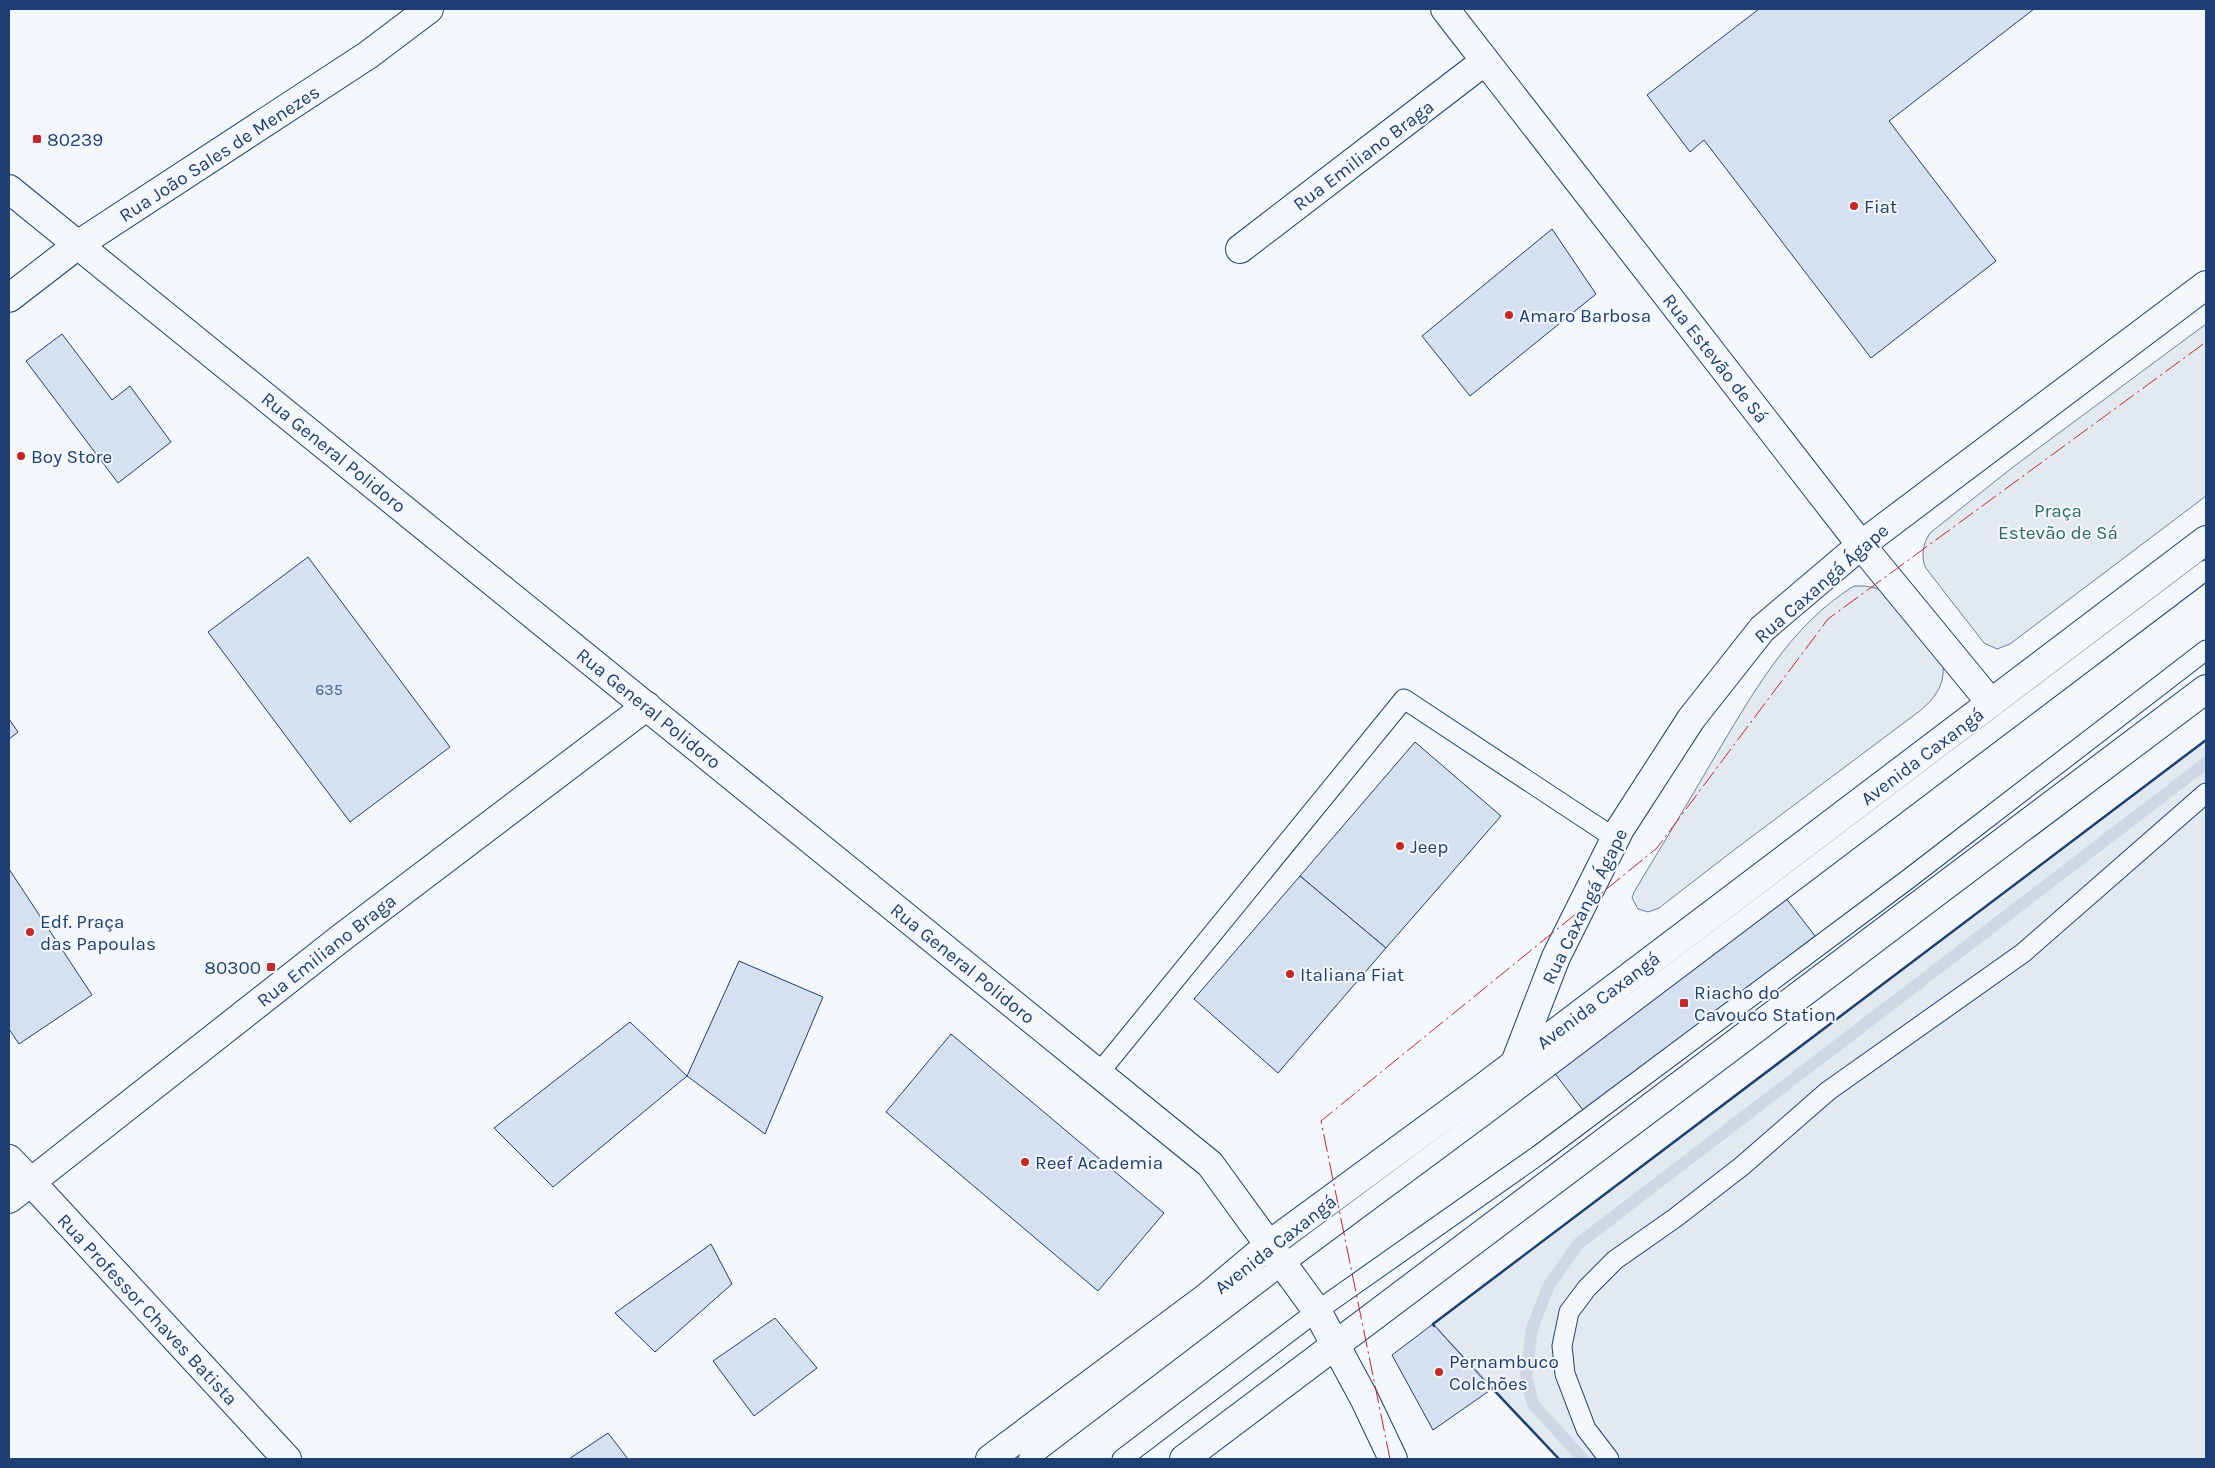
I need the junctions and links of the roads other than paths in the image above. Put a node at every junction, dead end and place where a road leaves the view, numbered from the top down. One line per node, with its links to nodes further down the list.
1 (430, 9): 5 (street, Rua João Sales de Menezes)
2 (1456, 13): 3 (street, Rua Estevão de Sá)
3 (1485, 62): 6 (street, Rua Emiliano Braga); 10 (street, Rua Estevão de Sá)
4 (9, 189): 5 (street, Rua General Polidoro)
5 (79, 244): 8 (street, Rua João Sales de Menezes); 15 (street, Rua General Polidoro)
6 (1240, 249)
7 (2206, 285): 10 (street, Rua Caxangá Ágape)
8 (9, 298)
9 (2206, 540): 14 (street, Avenida Caxangá)
10 (1861, 545): 14 (street, Rua Estevão de Sá); 17 (street, Rua Caxangá Ágape)
11 (2206, 570): 23 (lane)
12 (2206, 650): 24 (lane)
13 (2206, 688): 25 (street)
14 (1992, 703): 18 (street, Avenida Caxangá)
15 (647, 706): 19 (street, Rua General Polidoro); 21 (street, Rua Emiliano Braga)
16 (2206, 793): 32 (lane)
17 (1616, 839): 18 (street, Rua Caxangá Ágape); 19 (lane)
18 (1515, 1063): 23 (street, Avenida Caxangá)
19 (1099, 1073): 23 (street, Rua General Polidoro)
20 (9, 1159): 21 (street, Rua Professor Chaves Batista)
21 (31, 1182): 22 (street, Rua Emiliano Braga); 26 (street, Rua Professor Chaves Batista)
22 (9, 1199)
23 (1277, 1254): 24 (street, Rua General Polidoro); 27 (street, Avenida Caxangá); 28 (lane)
24 (1317, 1311): 25 (street, Rua General Polidoro); 29 (lane)
25 (1337, 1346): 30 (street); 31 (street, Rua General Polidoro)
26 (287, 1459)
27 (990, 1459)
28 (1028, 1459)
29 (1122, 1459)
30 (1184, 1459)
31 (1393, 1459)
32 (1609, 1459)

